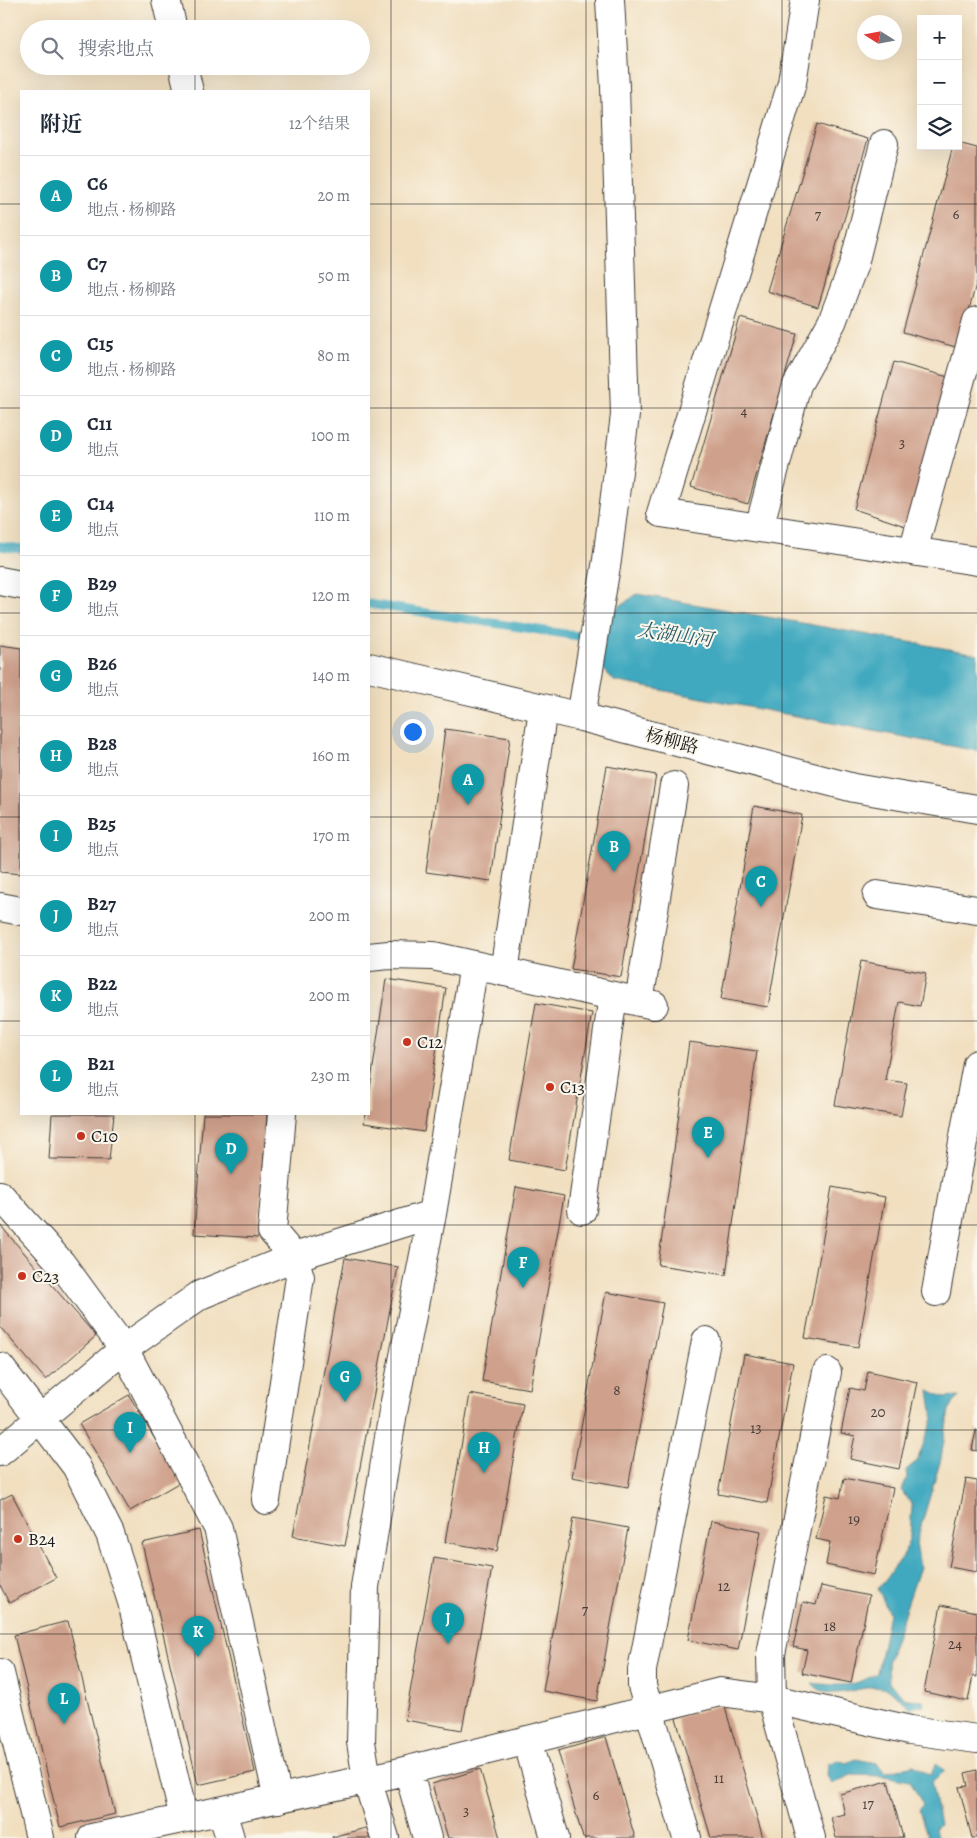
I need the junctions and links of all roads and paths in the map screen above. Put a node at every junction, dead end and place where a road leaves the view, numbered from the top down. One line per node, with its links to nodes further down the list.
1 (166, 0): 4 (street)
2 (610, 0): 16 (street)
3 (805, 0): 9 (street)
4 (171, 20)
5 (186, 75): 6 (street)
6 (190, 90)
7 (884, 144): 9 (street)
8 (977, 321): 10 (street)
9 (759, 528): 10 (street)
10 (913, 551): 11 (street)
11 (977, 561)
12 (0, 580): 13 (street)
13 (20, 585)
14 (370, 667): 15 (street, 杨柳路)
15 (543, 709): 16 (street, 杨柳路); 25 (street)
16 (581, 717): 18 (street, 杨柳路)
17 (674, 786): 26 (street)
18 (977, 809)
19 (877, 895): 21 (street)
20 (0, 907): 22 (street)
21 (977, 910)
22 (20, 911)
23 (370, 957): 24 (street)
24 (474, 965): 25 (street); 31 (street)
25 (504, 972): 26 (street)
26 (613, 996): 30 (street)
27 (977, 1064): 33 (street)
28 (282, 1115): 32 (street)
29 (0, 1195): 35 (street)
30 (582, 1210)
31 (432, 1214): 32 (street); 47 (street)
32 (294, 1257): 35 (street); 40 (street)
33 (936, 1292)
34 (706, 1341): 43 (street)
35 (124, 1349): 38 (street); 48 (street)
36 (0, 1367): 38 (street)
37 (827, 1372): 42 (street)
38 (40, 1419): 39 (street); 50 (street)
39 (0, 1452)
40 (266, 1500)
41 (0, 1673): 51 (street)
42 (772, 1699): 43 (street); 44 (street); 58 (street)
43 (650, 1710): 45 (street); 57 (street)
44 (977, 1739)
45 (526, 1740): 46 (street); 56 (street)
46 (408, 1770): 47 (street); 55 (street)
47 (368, 1779): 48 (street); 54 (street)
48 (278, 1799): 49 (street)
49 (222, 1810): 50 (street); 53 (street)
50 (184, 1818): 52 (street)
51 (40, 1838)
52 (92, 1838)
53 (230, 1838)
54 (385, 1838)
55 (427, 1838)
56 (555, 1838)
57 (687, 1838)
58 (812, 1838)

